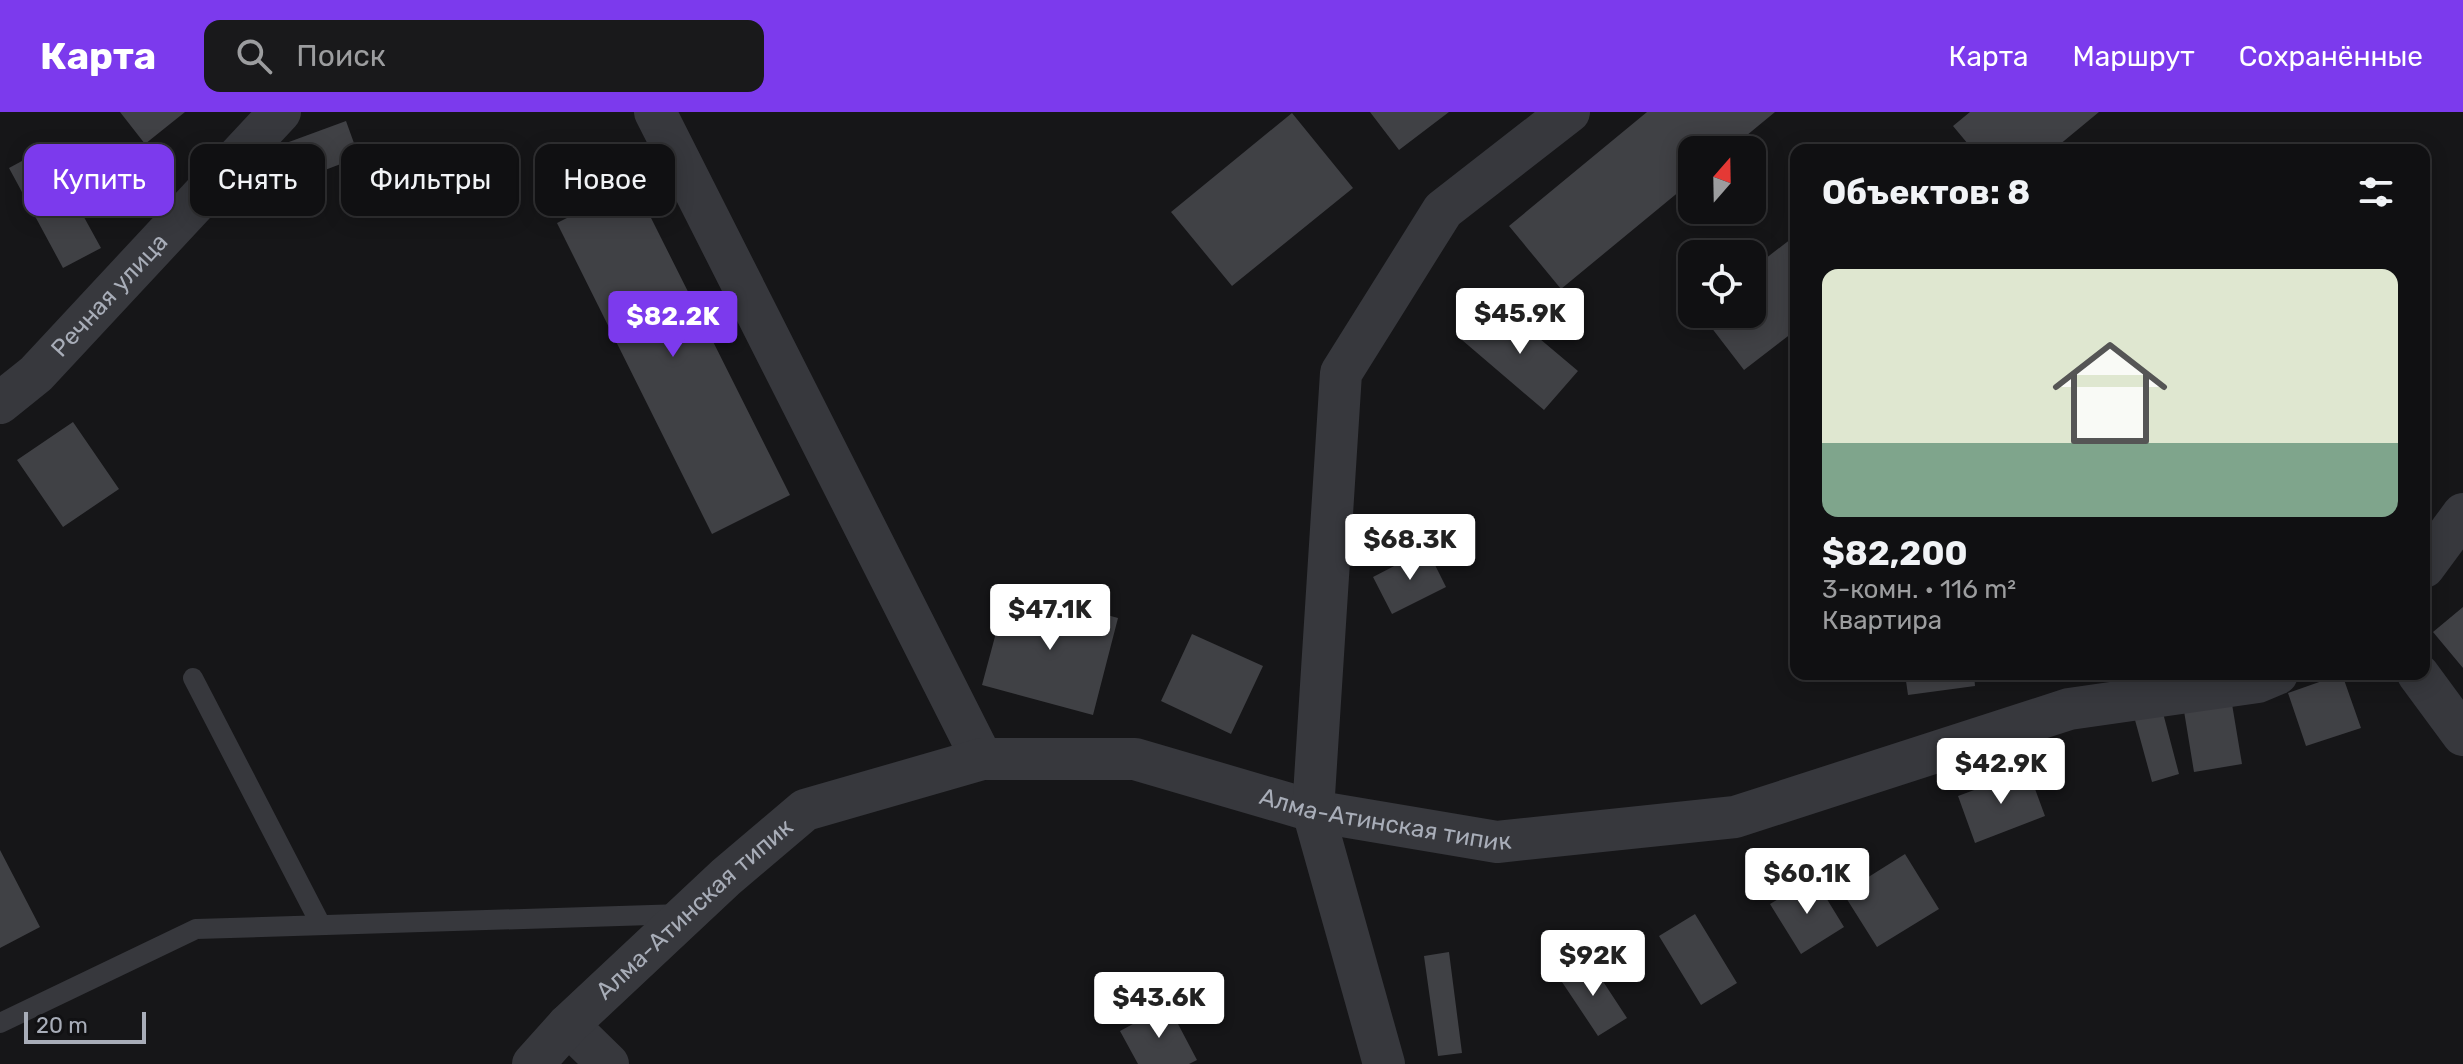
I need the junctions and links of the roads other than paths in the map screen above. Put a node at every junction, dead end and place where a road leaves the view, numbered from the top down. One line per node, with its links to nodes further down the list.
1 (280, 112): 4 (street, Речная улица)
2 (655, 112): 11 (street)
3 (1569, 112): 12 (street)
4 (0, 403)
5 (2463, 514): 6 (street)
6 (2430, 559)
7 (193, 678): 14 (lane)
8 (2263, 680): 12 (street, Алма-Атинская типик)
9 (2422, 680): 10 (street)
10 (2463, 735)
11 (982, 759): 12 (street, Алма-Атинская типик); 13 (street, Алма-Атинская типик)
12 (1313, 811): 19 (street)
13 (687, 914): 14 (lane); 16 (street, Алма-Атинская типик)
14 (321, 925): 15 (lane)
15 (0, 1023)
16 (568, 1025): 17 (street, Алма-Атинская типик); 18 (street)
17 (533, 1064)
18 (608, 1064)
19 (1384, 1064)

